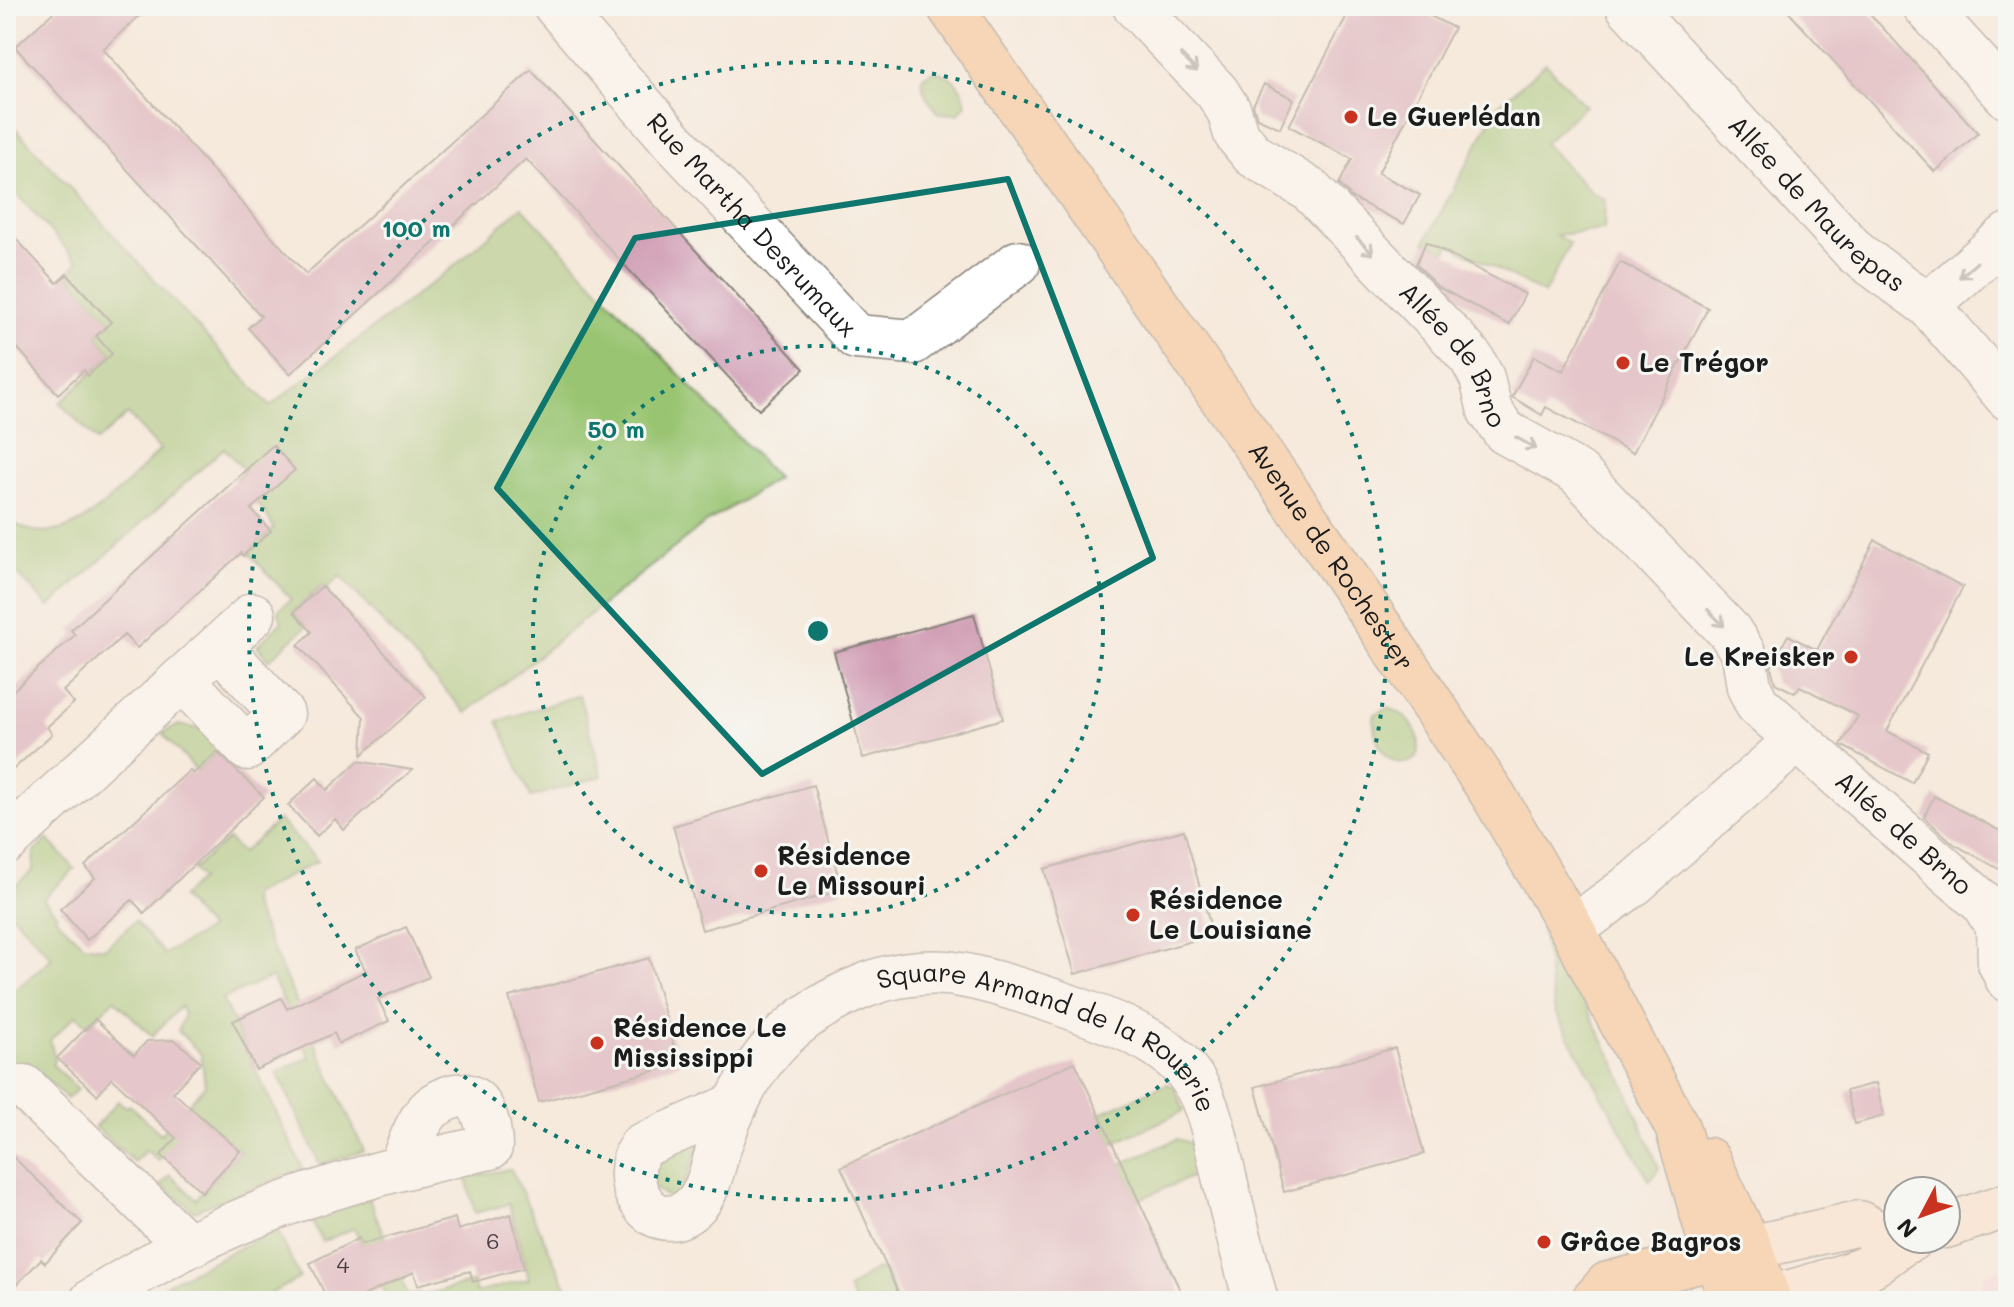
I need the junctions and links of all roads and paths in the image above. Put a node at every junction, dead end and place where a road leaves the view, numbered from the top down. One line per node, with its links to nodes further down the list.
1 (556, 6): 8 (street, Rue Martha Desrumaux)
2 (949, 6): 16 (main road, Avenue de Rochester)
3 (1135, 6): 14 (street, Allée de Brno, one-way to 14)
4 (1628, 6): 9 (street, Allée de Maurepas)
5 (1925, 6): 6 (street)
6 (2008, 97)
7 (2008, 235): 9 (street, one-way to 9)
8 (1018, 263)
9 (1928, 305): 10 (street, Allée de Maurepas)
10 (2008, 398)
11 (253, 615): 12 (street)
12 (219, 646): 13 (street); 13 (street)
13 (182, 679): 15 (street)
14 (1797, 740): 16 (street); 17 (street, Allée de Brno)
15 (6, 842)
16 (1572, 929): 25 (main road, Avenue de Rochester)
17 (2008, 980)
18 (24, 1087): 24 (street)
19 (733, 1106): 29 (street, Square Armand de la Rouerie)
20 (401, 1166): 24 (street)
21 (2008, 1205): 22 (main road)
22 (1962, 1221)
23 (1882, 1232): 25 (main road)
24 (186, 1244): 28 (street)
25 (1732, 1253): 27 (main road, Avenue de Rochester); 30 (main road)
26 (1888, 1255): 27 (main road)
27 (1757, 1300)
28 (92, 1301)
29 (1256, 1301)
30 (1593, 1301)

